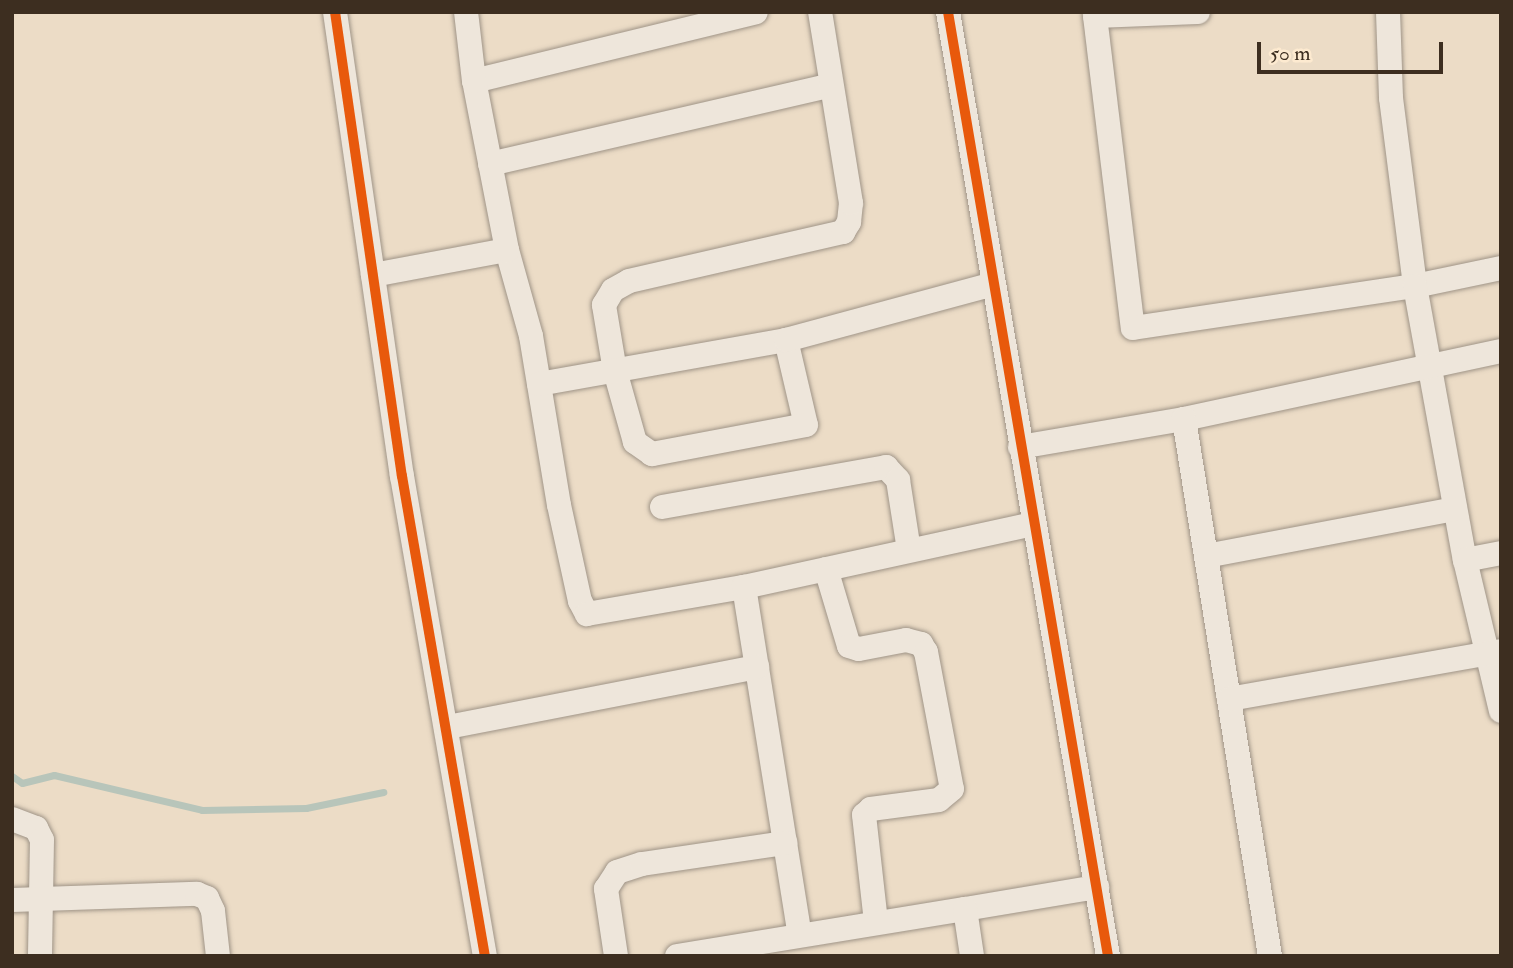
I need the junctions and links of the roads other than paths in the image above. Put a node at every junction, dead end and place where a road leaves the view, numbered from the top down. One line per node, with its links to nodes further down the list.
1 (335, 12): 13 (street)
2 (466, 12): 8 (street)
3 (756, 12): 8 (street)
4 (820, 12): 9 (street)
5 (948, 12): 14 (street)
6 (1198, 12): 15 (street)
7 (1388, 12): 15 (street)
8 (474, 81): 10 (street)
9 (831, 85): 10 (street); 19 (street)
10 (490, 164): 11 (street)
11 (507, 250): 13 (street); 20 (street)
12 (1501, 268): 15 (street)
13 (373, 275): 36 (street)
14 (993, 284): 16 (street); 22 (street)
15 (1415, 286): 18 (street)
16 (786, 340): 19 (street); 19 (street)
17 (1501, 351): 18 (street)
18 (1429, 368): 21 (street); 24 (street)
19 (615, 371): 20 (street)
20 (539, 384): 31 (street)
21 (1184, 419): 22 (street); 28 (street)
22 (1020, 447): 25 (street)
23 (662, 508): 26 (street)
24 (1455, 509): 28 (street); 29 (street)
25 (1034, 524): 26 (street); 39 (street)
26 (909, 550): 30 (street)
27 (1501, 553): 29 (street)
28 (1206, 556): 34 (street)
29 (1465, 560): 32 (street)
30 (826, 569): 31 (street); 43 (street)
31 (744, 587): 33 (street)
32 (1494, 652): 34 (street); 35 (street)
33 (757, 667): 36 (street); 38 (street)
34 (1229, 699): 52 (street)
35 (1501, 711)
36 (448, 727): 47 (street)
37 (12, 819): 40 (street)
38 (785, 843): 44 (street); 48 (street)
39 (1097, 887): 42 (street); 51 (street)
40 (42, 899): 41 (street); 45 (street); 46 (street)
41 (12, 900)
42 (965, 909): 43 (street); 50 (street)
43 (876, 922): 44 (street)
44 (787, 943): 49 (street)
45 (40, 956)
46 (218, 956)
47 (485, 956)
48 (615, 956)
49 (677, 956)
50 (972, 956)
51 (1108, 956)
52 (1270, 956)

